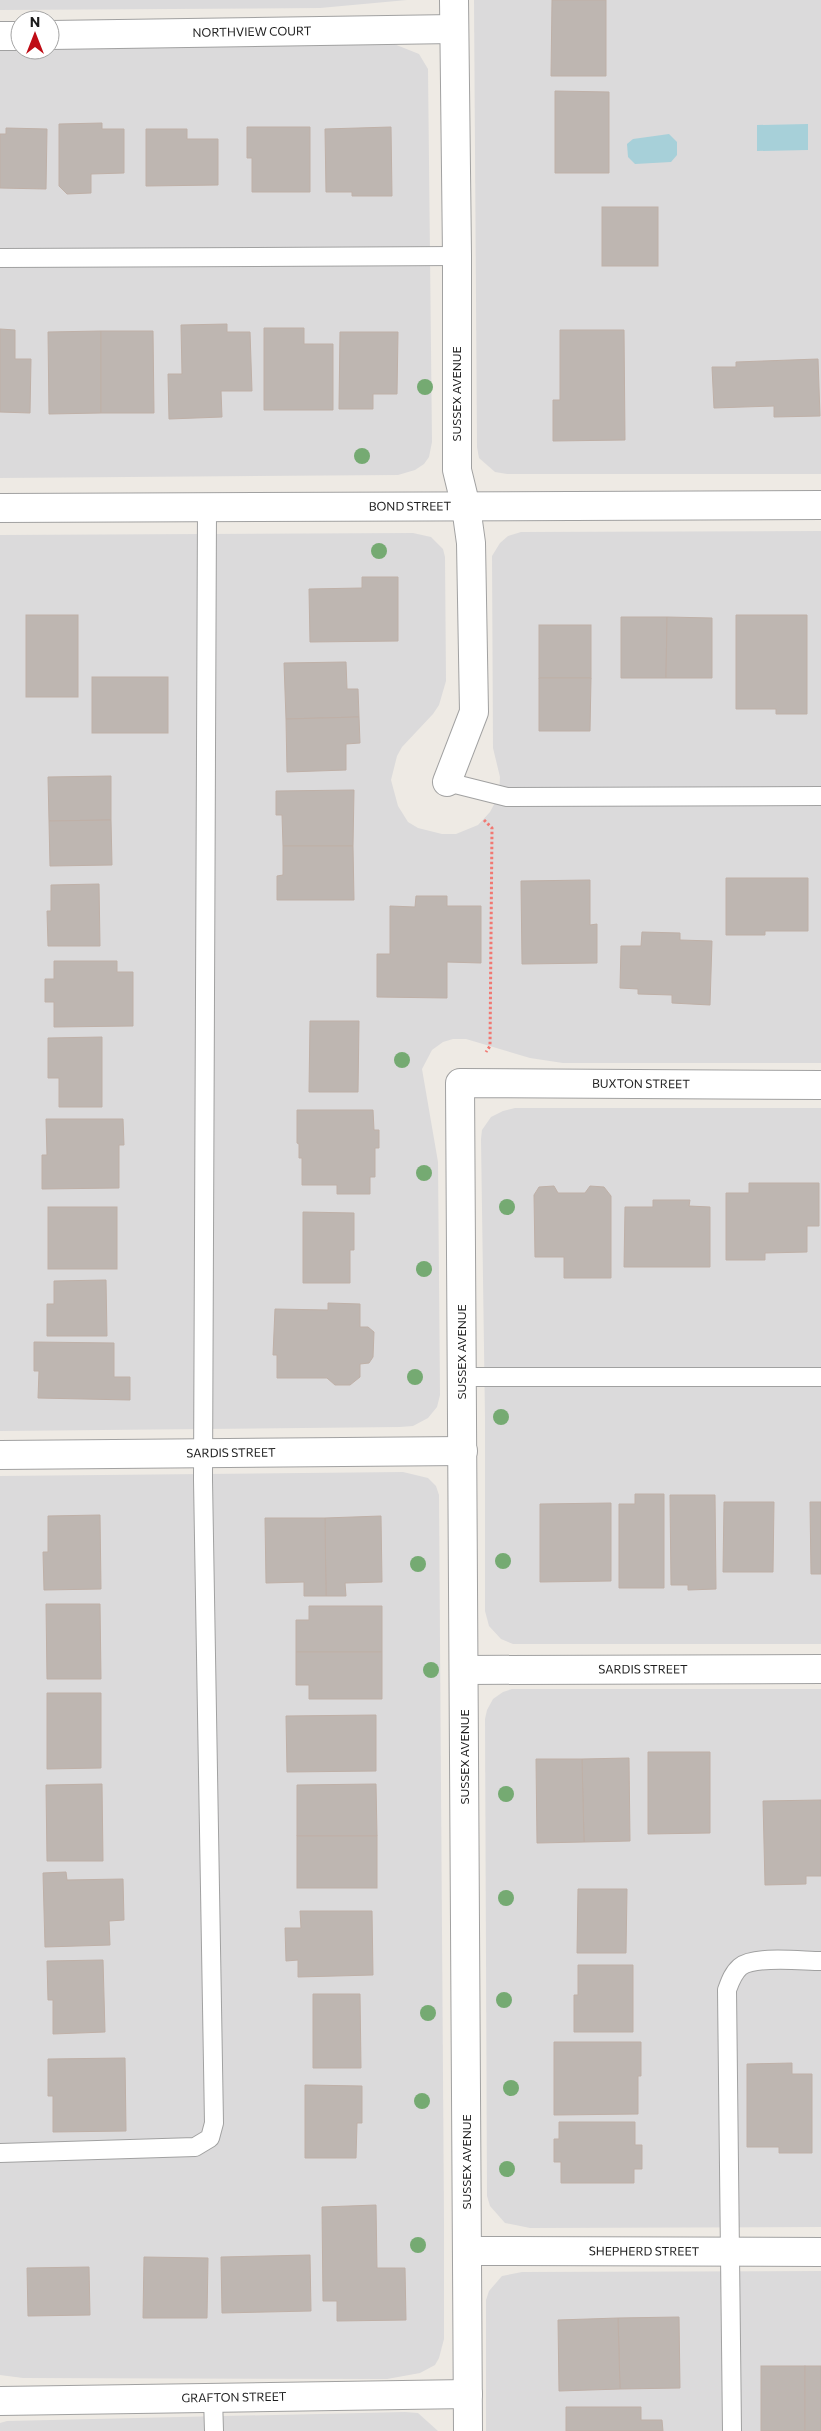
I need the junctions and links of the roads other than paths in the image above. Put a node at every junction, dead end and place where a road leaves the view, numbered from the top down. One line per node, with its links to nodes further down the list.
1 (454, 0): 2 (street, SUSSEX AVENUE)
2 (454, 29): 3 (street, NORTHVIEW COURT); 4 (street, SUSSEX AVENUE)
3 (60, 35)
4 (457, 256): 5 (lane); 7 (street, SUSSEX AVENUE)
5 (0, 258)
6 (821, 505): 7 (street, BOND STREET)
7 (466, 507): 9 (street, BOND STREET); 10 (street, SUSSEX AVENUE)
8 (0, 508): 9 (street, BOND STREET)
9 (207, 509): 17 (lane)
10 (447, 782): 11 (lane)
11 (821, 796)
12 (460, 1083): 13 (street, BUXTON STREET); 15 (street, SUSSEX AVENUE)
13 (821, 1085)
14 (821, 1376): 15 (lane)
15 (462, 1377): 16 (street, SUSSEX AVENUE)
16 (463, 1451): 17 (street, SARDIS STREET); 20 (street, SUSSEX AVENUE)
17 (203, 1454): 18 (street, SARDIS STREET); 22 (lane)
18 (0, 1455)
19 (821, 1669): 20 (street, SARDIS STREET)
20 (464, 1670): 23 (street, SUSSEX AVENUE)
21 (821, 1961): 24 (lane)
22 (0, 2153)
23 (468, 2251): 24 (street, SHEPHERD STREET); 26 (street, SUSSEX AVENUE)
24 (730, 2252): 25 (street, SHEPHERD STREET); 31 (lane)
25 (821, 2252)
26 (468, 2394): 27 (street, GRAFTON STREET); 30 (street, SUSSEX AVENUE)
27 (213, 2398): 28 (street, GRAFTON STREET); 29 (lane)
28 (0, 2401)
29 (214, 2431)
30 (468, 2431)
31 (732, 2431)

